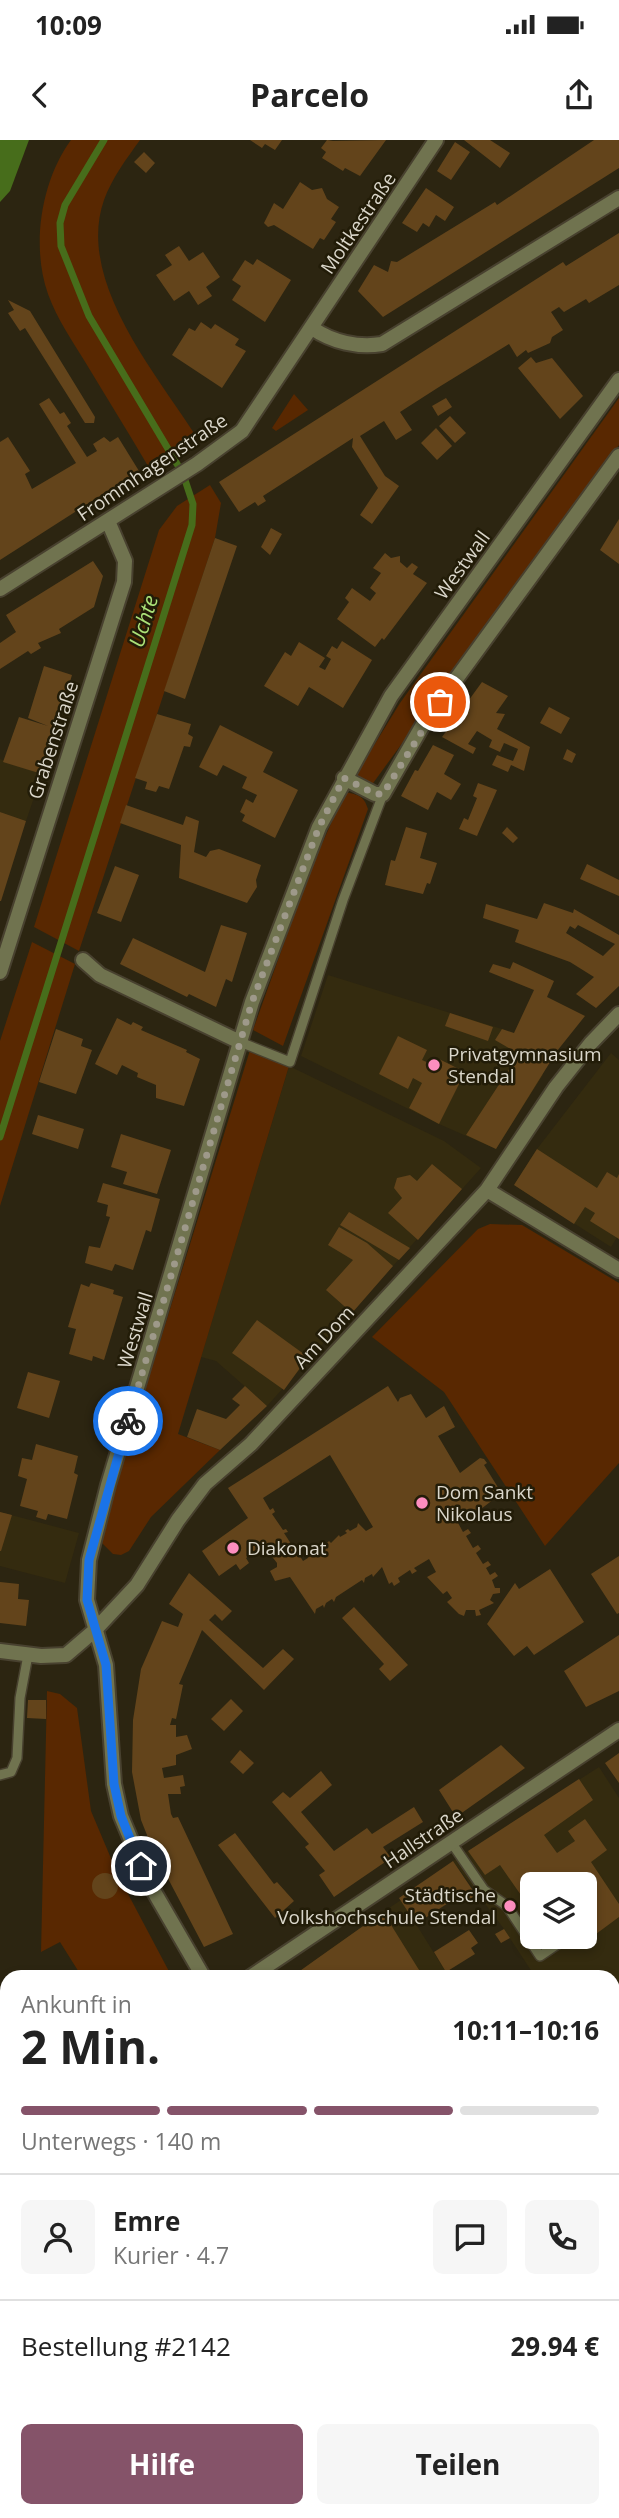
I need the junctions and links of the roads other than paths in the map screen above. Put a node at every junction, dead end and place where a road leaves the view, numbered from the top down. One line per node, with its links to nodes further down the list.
1 (436, 140): 3 (street, Moltkestraße)
2 (619, 198): 3 (street)
3 (312, 328): 6 (street, Frommhagenstraße)
4 (619, 380): 8 (street, Westwall)
5 (619, 456): 9 (street)
6 (108, 521): 7 (street, Frommhagenstraße); 10 (street, Grabenstraße)
7 (0, 589)
8 (344, 778): 9 (street); 14 (street, Westwall)
9 (383, 794): 14 (lane)
10 (6, 930): 12 (street, Grabenstraße)
11 (83, 960): 14 (street)
12 (0, 972)
13 (619, 1014): 15 (street, Am Dom)
14 (240, 1042): 17 (street, Westwall)
15 (486, 1190): 16 (street); 17 (street, Am Dom)
16 (619, 1270)
17 (94, 1631): 19 (street, Am Dom); 26 (street, Westwall)
18 (0, 1651): 19 (street, Am Dom)
19 (28, 1655): 21 (lane)
20 (619, 1730): 22 (street, Hallstraße)
21 (0, 1775)
22 (451, 1842): 23 (lane); 27 (street, Hallstraße)
23 (520, 1926)
24 (535, 1949): 25 (lane)
25 (550, 1949)
26 (199, 1970)
27 (260, 1970)

